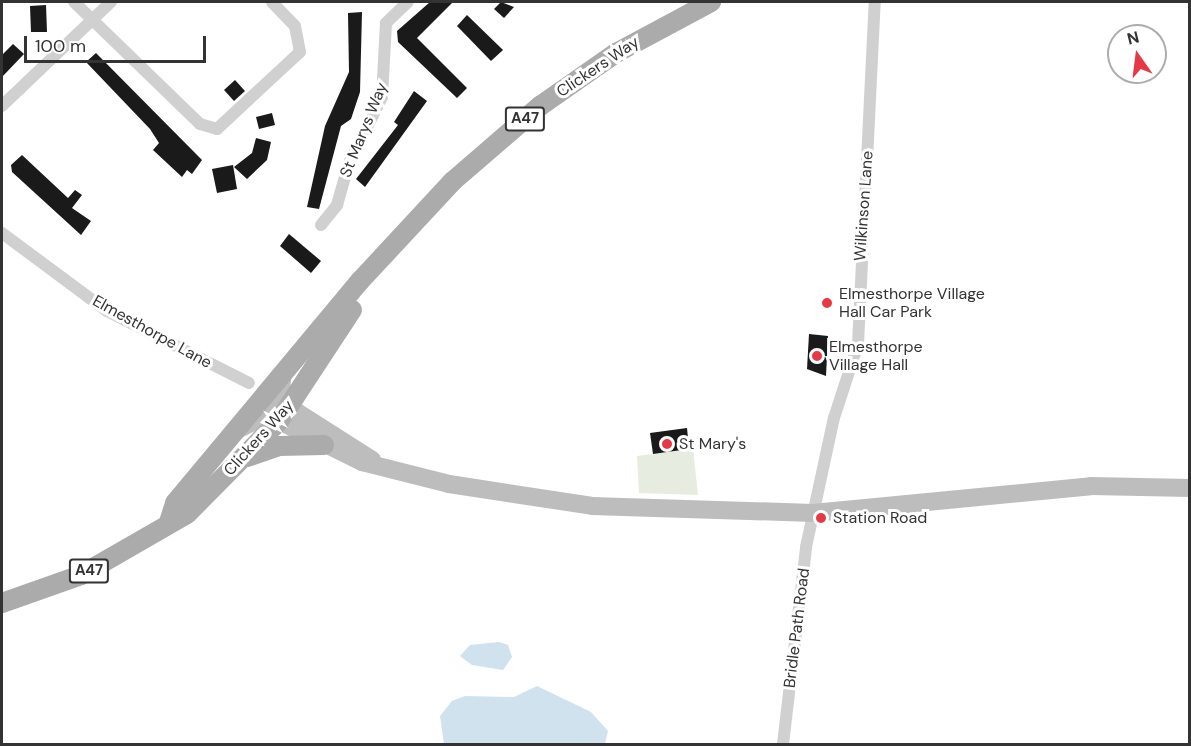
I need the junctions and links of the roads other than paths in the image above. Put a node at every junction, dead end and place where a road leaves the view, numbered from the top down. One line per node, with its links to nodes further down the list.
1 (74, 2): 7 (street)
2 (111, 2): 7 (street)
3 (272, 2): 7 (street)
4 (408, 2): 9 (street, St Marys Way)
5 (711, 2): 11 (main road, Clickers Way / A47)
6 (875, 2): 20 (street, Wilkinson Lane)
7 (92, 18): 8 (street)
8 (2, 106)
9 (321, 225)
10 (2, 233): 13 (street, Elmesthorpe Lane)
11 (369, 276): 12 (main road, Clickers Way / A47); 14 (main road, Clickers Way / A47)
12 (282, 379): 14 (main road); 15 (main road, Clickers Way / A47)
13 (249, 383)
14 (281, 412): 15 (main road); 16 (main road); 17 (main road, Clickers Way / A47); 18 (main road)
15 (239, 429): 21 (main road, Clickers Way / A47)
16 (324, 445): 17 (main road); 18 (main road)
17 (244, 458): 21 (main road, Clickers Way / A47)
18 (373, 461): 20 (main road)
19 (1190, 489): 20 (main road)
20 (813, 513): 23 (street, Bridle Path Road)
21 (168, 522): 22 (main road, Clickers Way / A47)
22 (2, 603)
23 (783, 744)

